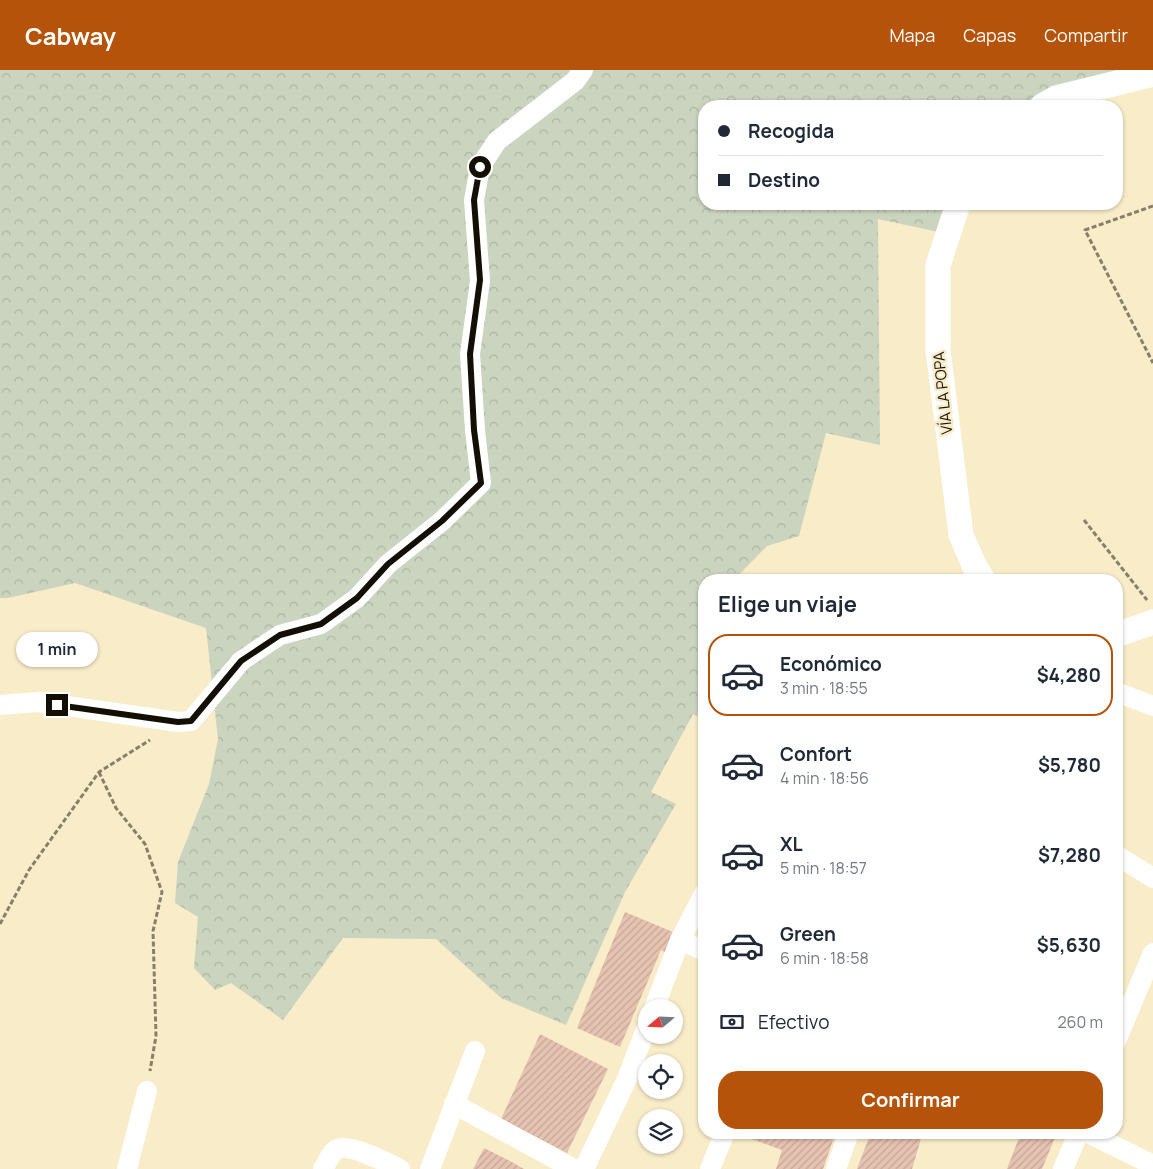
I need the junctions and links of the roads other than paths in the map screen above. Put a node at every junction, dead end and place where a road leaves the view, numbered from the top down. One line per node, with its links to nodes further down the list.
1 (583, 70): 9 (street)
2 (1153, 74): 3 (street)
3 (1052, 100)
4 (956, 210): 5 (street, VÍA LA POPA)
5 (980, 574)
6 (1151, 612): 7 (street)
7 (1123, 630)
8 (1123, 695): 10 (street)
9 (0, 705)
10 (1153, 706)
11 (1123, 859): 12 (street)
12 (1153, 878)
13 (698, 906): 14 (street)
14 (680, 940): 15 (street); 17 (street)
15 (698, 948)
16 (1153, 953): 18 (street)
17 (657, 999)
18 (1123, 1024)
19 (640, 1044): 33 (street)
20 (475, 1051): 22 (street)
21 (147, 1091): 28 (street)
22 (454, 1104): 31 (street); 32 (street)
23 (722, 1139): 34 (street)
24 (847, 1139): 35 (street)
25 (1075, 1139): 36 (street)
26 (1100, 1139): 27 (street)
27 (1153, 1165)
28 (127, 1169)
29 (323, 1169): 30 (street)
30 (400, 1169)
31 (430, 1169)
32 (574, 1169)
33 (584, 1169)
34 (710, 1169)
35 (836, 1169)
36 (1063, 1169)

